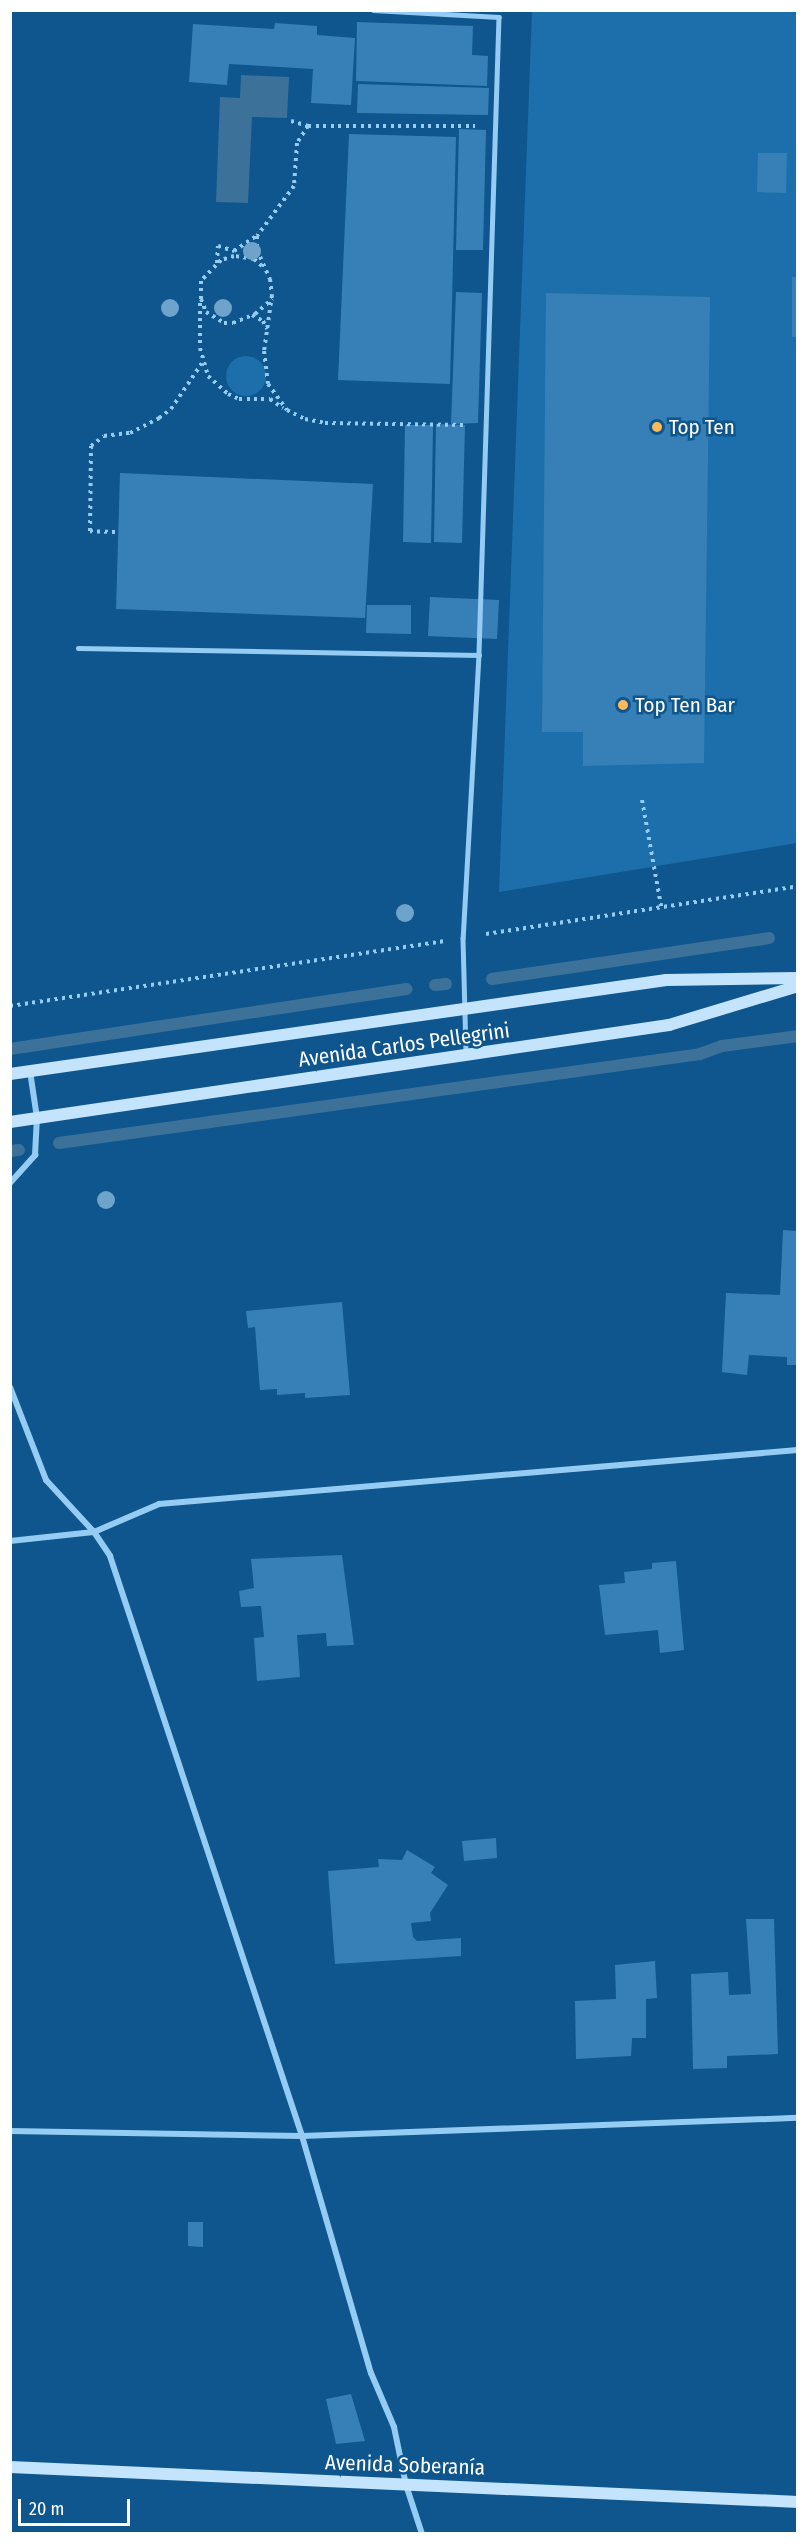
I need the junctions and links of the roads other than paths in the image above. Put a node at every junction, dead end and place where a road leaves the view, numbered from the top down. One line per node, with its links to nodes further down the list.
1 (373, 10): 3 (lane)
2 (78, 648): 3 (lane)
3 (479, 655): 6 (lane)
4 (798, 978): 6 (main road, Avenida Carlos Pellegrini)
5 (798, 986): 7 (main road, Avenida Carlos Pellegrini)
6 (463, 1009): 7 (lane); 8 (main road, Avenida Carlos Pellegrini)
7 (466, 1056): 10 (main road, Avenida Carlos Pellegrini)
8 (30, 1071): 9 (main road, Avenida Carlos Pellegrini); 10 (street)
9 (10, 1074)
10 (37, 1118): 11 (main road, Avenida Carlos Pellegrini); 12 (street)
11 (10, 1122)
12 (10, 1183)
13 (10, 1387): 15 (street)
14 (798, 1450): 15 (street)
15 (94, 1532): 16 (street); 19 (street)
16 (10, 1541)
17 (798, 2118): 19 (street)
18 (10, 2131): 19 (street)
19 (302, 2136): 21 (street)
20 (10, 2467): 21 (main road, Avenida Soberanía)
21 (406, 2485): 22 (main road, Avenida Soberanía); 23 (street)
22 (798, 2502)
23 (422, 2534)

